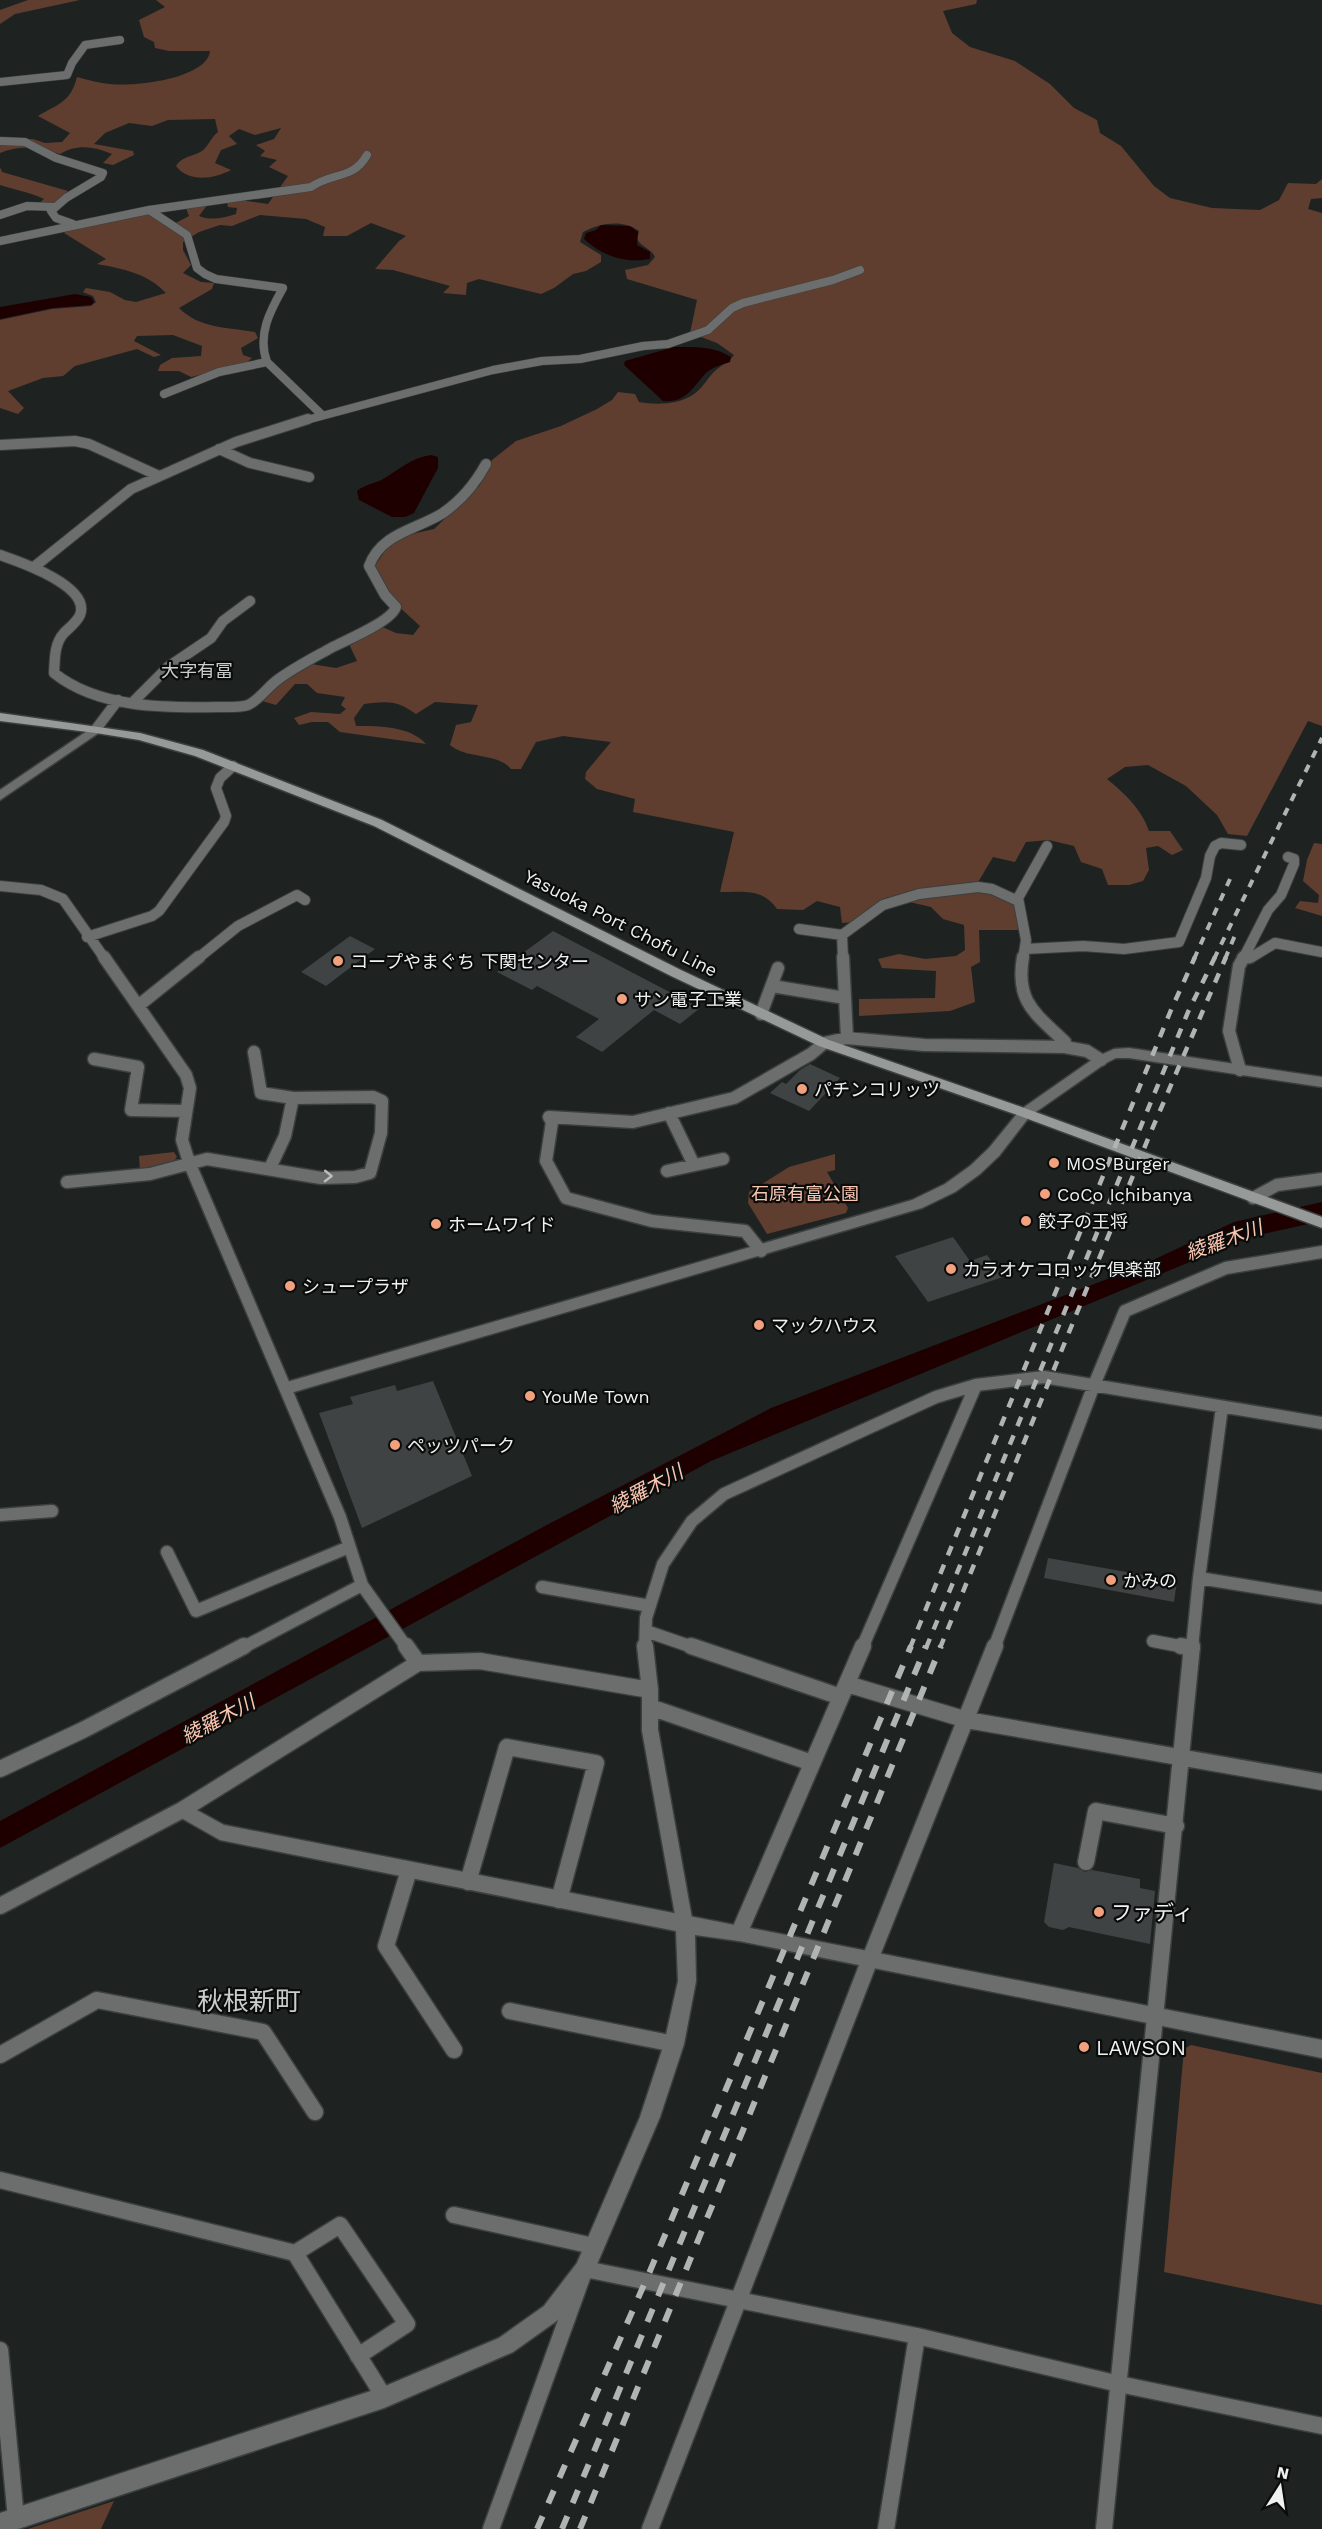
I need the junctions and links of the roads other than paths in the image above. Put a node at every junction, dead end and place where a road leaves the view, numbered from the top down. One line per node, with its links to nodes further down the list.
1 (120, 39): 2 (street)
2 (0, 82)
3 (0, 141): 5 (street)
4 (367, 155): 6 (street)
5 (54, 207): 7 (street); 8 (street)
6 (149, 210): 8 (street); 11 (street)
7 (0, 215)
8 (75, 224): 9 (street)
9 (0, 241)
10 (860, 270): 13 (street)
11 (267, 362): 12 (street); 13 (street)
12 (164, 394)
13 (322, 415): 15 (street)
14 (0, 445): 17 (street)
15 (219, 449): 17 (street); 18 (street)
16 (486, 464): 23 (street)
17 (159, 476): 20 (street)
18 (309, 477)
19 (0, 555): 20 (street)
20 (34, 567): 22 (street)
21 (250, 601): 23 (street)
22 (118, 700): 23 (street); 25 (street)
23 (133, 702)
24 (0, 717): 25 (main road, Yasuoka Port Chofu Line)
25 (96, 729): 26 (main road, Yasuoka Port Chofu Line); 27 (street)
26 (233, 766): 36 (street); 44 (main road, Yasuoka Port Chofu Line)
27 (0, 796)
28 (1241, 845): 37 (street)
29 (1047, 846): 33 (street)
30 (1288, 857): 39 (street)
31 (0, 886): 36 (street)
32 (305, 900): 43 (street)
33 (1018, 901): 35 (street); 37 (street)
34 (799, 929): 35 (street)
35 (842, 935): 42 (street)
36 (87, 937): 43 (street)
37 (1025, 949): 47 (street)
38 (1322, 952): 39 (street)
39 (1243, 958): 51 (street)
40 (778, 968): 41 (street)
41 (772, 986): 42 (street); 44 (street)
42 (846, 998): 45 (street)
43 (138, 1006): 54 (street)
44 (761, 1014): 46 (main road, Yasuoka Port Chofu Line)
45 (847, 1038): 46 (street); 47 (street)
46 (824, 1043): 55 (street); 56 (main road, Yasuoka Port Chofu Line)
47 (1065, 1047): 50 (street)
48 (254, 1053): 53 (street)
49 (94, 1059): 54 (street)
50 (1101, 1060): 51 (street); 56 (street)
51 (1240, 1070): 52 (street)
52 (1322, 1082)
53 (293, 1098): 60 (street); 60 (street, one-way to 53)
54 (186, 1111): 58 (street)
55 (669, 1113): 59 (street); 66 (street)
56 (1025, 1113): 64 (main road, Yasuoka Port Chofu Line); 66 (street)
57 (723, 1159): 59 (street)
58 (189, 1162): 60 (street); 63 (street); 70 (street)
59 (693, 1165): 61 (street)
60 (270, 1168)
61 (667, 1171)
62 (1322, 1179): 64 (street)
63 (67, 1182)
64 (1258, 1200): 65 (main road, Yasuoka Port Chofu Line)
65 (1322, 1223)
66 (761, 1251): 70 (street)
67 (1322, 1252): 69 (street)
68 (976, 1385): 69 (street); 81 (street); 87 (street)
69 (1095, 1385): 71 (street); 89 (street)
70 (287, 1388): 75 (street)
71 (1222, 1407): 72 (street); 77 (street)
72 (1322, 1423)
73 (52, 1511): 74 (street)
74 (0, 1515)
75 (350, 1547): 76 (street); 79 (street)
76 (167, 1552)
77 (1198, 1578): 80 (street); 84 (street)
78 (542, 1587): 81 (street)
79 (365, 1589): 85 (street); 92 (street)
80 (1322, 1598)
81 (650, 1606): 82 (street)
82 (646, 1631): 86 (street); 87 (street)
83 (1153, 1641): 84 (street)
84 (1192, 1648): 90 (street)
85 (418, 1663): 86 (street); 94 (street)
86 (650, 1690): 88 (street)
87 (844, 1691): 89 (street); 91 (street)
88 (650, 1707): 91 (street); 101 (street)
89 (967, 1720): 90 (street); 103 (street)
90 (1182, 1757): 93 (street); 95 (street)
91 (812, 1763): 102 (street)
92 (0, 1769)
93 (1322, 1782)
94 (182, 1810): 97 (street); 100 (street)
95 (1176, 1826): 96 (street); 105 (street)
96 (1086, 1862)
97 (409, 1870): 98 (street); 108 (street)
98 (468, 1882): 99 (street); 99 (street)
99 (559, 1900): 101 (street)
100 (0, 1906)
101 (685, 1926): 102 (street); 106 (street)
102 (739, 1933): 103 (street)
103 (870, 1959): 105 (street); 116 (street)
104 (510, 2011): 106 (street)
105 (1157, 2017): 107 (street); 120 (street)
106 (674, 2044): 113 (street)
107 (1322, 2049)
108 (454, 2050)
109 (0, 2055): 110 (street)
110 (315, 2112)
111 (0, 2180): 114 (street)
112 (453, 2215): 113 (street)
113 (593, 2246): 115 (street)
114 (295, 2253): 119 (street); 119 (street)
115 (585, 2269): 116 (street); 121 (street); 124 (street)
116 (739, 2300): 117 (street); 125 (street)
117 (917, 2336): 120 (street); 126 (street)
118 (0, 2350): 123 (street)
119 (358, 2356): 121 (street)
120 (1119, 2384): 122 (street); 127 (street)
121 (384, 2397): 123 (street)
122 (1322, 2426)
123 (8, 2521)
124 (491, 2529)
125 (650, 2529)
126 (886, 2529)
127 (1104, 2529)

